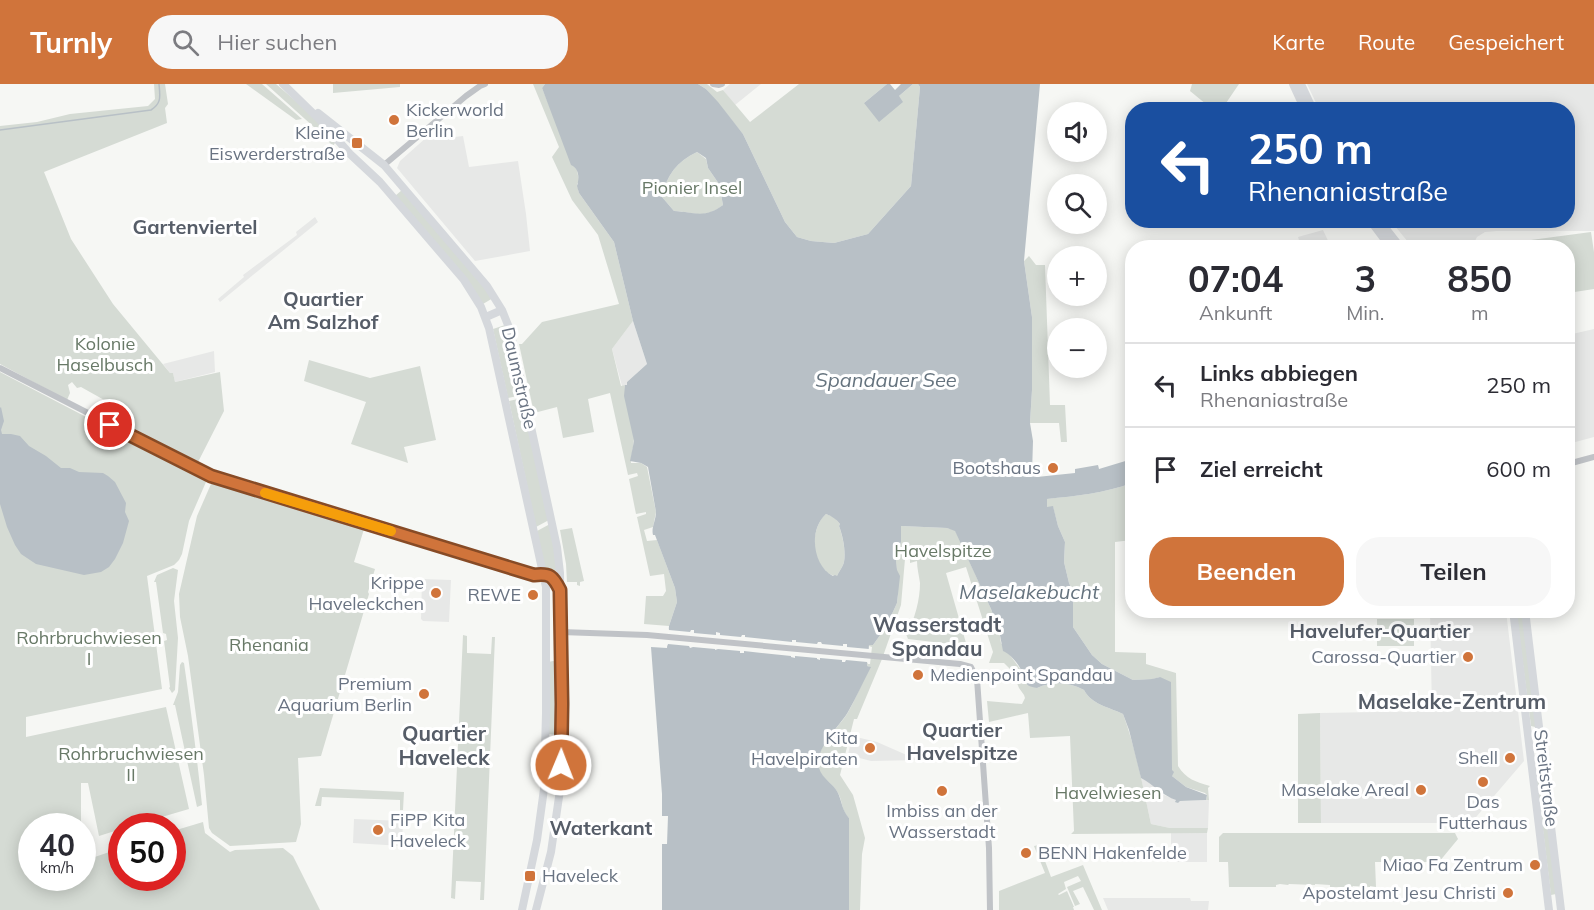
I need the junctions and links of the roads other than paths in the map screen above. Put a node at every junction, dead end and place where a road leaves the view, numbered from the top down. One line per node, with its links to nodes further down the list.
1 (283, 84): 7 (main road, Daumstraße)
2 (485, 84): 10 (street)
3 (713, 84): 4 (street)
4 (722, 84)
5 (1293, 84): 8 (main road)
6 (1301, 84): 9 (main road)
7 (299, 98): 10 (main road, Daumstraße); 11 (main road, Daumstraße)
8 (1301, 102)
9 (1309, 102)
10 (384, 165): 11 (main road); 12 (main road, Daumstraße)
11 (373, 175): 13 (main road, Daumstraße)
12 (402, 186): 13 (main road); 16 (main road, Daumstraße)
13 (391, 195): 17 (main road, Daumstraße)
14 (1385, 228): 15 (main road)
15 (1395, 240)
16 (502, 310): 17 (main road); 22 (main road, Daumstraße)
17 (486, 317): 21 (main road, Daumstraße)
18 (0, 368): 21 (street)
19 (1594, 458): 20 (street)
20 (1575, 462)
21 (544, 574): 22 (main road); 25 (main road, Daumstraße)
22 (560, 590): 26 (main road, Daumstraße)
23 (1514, 618): 32 (main road, Streitstraße)
24 (1526, 618): 33 (main road, Streitstraße)
25 (546, 631): 26 (main road); 27 (main road, Daumstraße)
26 (561, 632): 28 (main road, Daumstraße); 31 (street)
27 (546, 658): 28 (main road); 29 (main road, Daumstraße)
28 (561, 659): 30 (main road, Daumstraße)
29 (522, 910)
30 (536, 910)
31 (990, 910)
32 (1549, 910)
33 (1561, 910)

